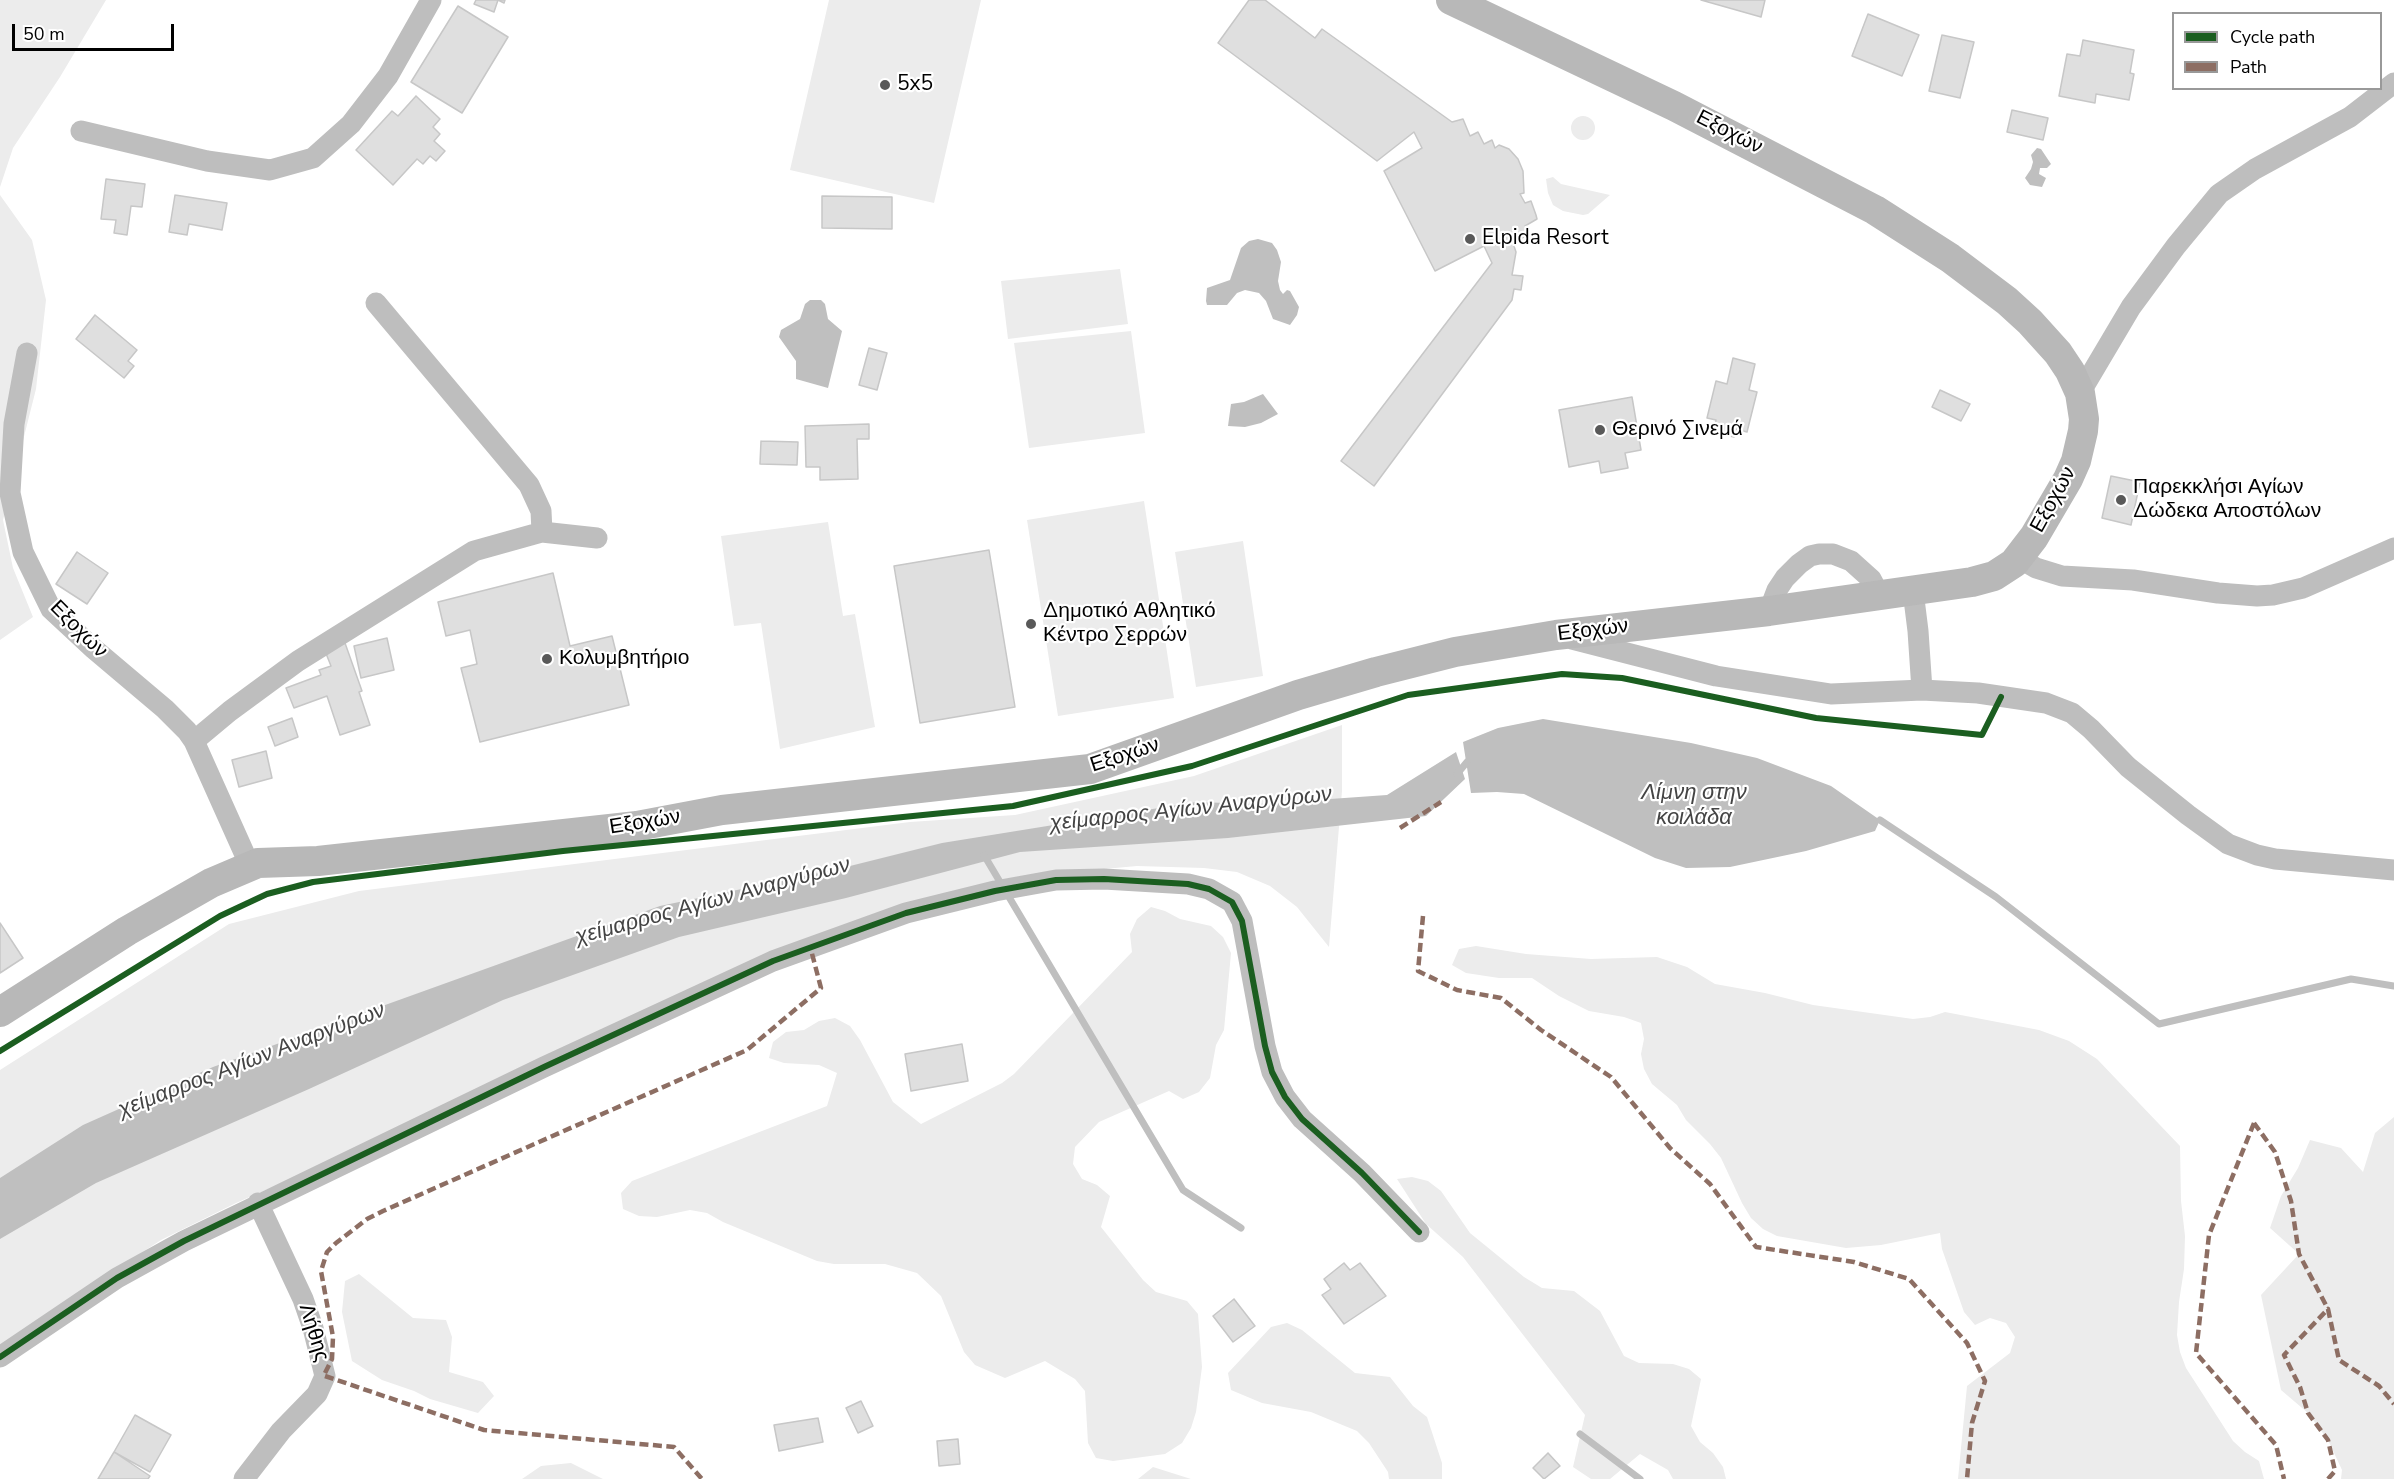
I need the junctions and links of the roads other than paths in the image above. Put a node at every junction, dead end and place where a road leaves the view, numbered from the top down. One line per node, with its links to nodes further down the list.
1 (431, 0): 4 (street)
2 (1451, 0): 7 (main road, Εξοχών)
3 (2394, 83): 7 (street)
4 (81, 131)
5 (376, 303): 8 (street)
6 (27, 353): 17 (street, Εξοχών)
7 (2080, 393): 11 (main road, Εξοχών)
8 (542, 532): 9 (street); 17 (street)
9 (597, 538)
10 (2394, 548): 11 (street)
11 (2019, 558): 12 (main road, Εξοχών)
12 (1913, 591): 13 (main road, Εξοχών); 16 (street)
13 (1880, 596): 14 (main road, Εξοχών); 14 (street)
14 (1769, 611): 15 (main road, Εξοχών)
15 (1556, 635): 16 (street); 18 (main road, Εξοχών)
16 (1922, 690): 19 (street)
17 (194, 741): 18 (street, Εξοχών)
18 (250, 866): 20 (main road, Εξοχών)
19 (2394, 870)
20 (0, 1012)
21 (258, 1203): 22 (street); 23 (street); 24 (street, Λήθης)
22 (1419, 1232)
23 (0, 1357)
24 (244, 1479)

